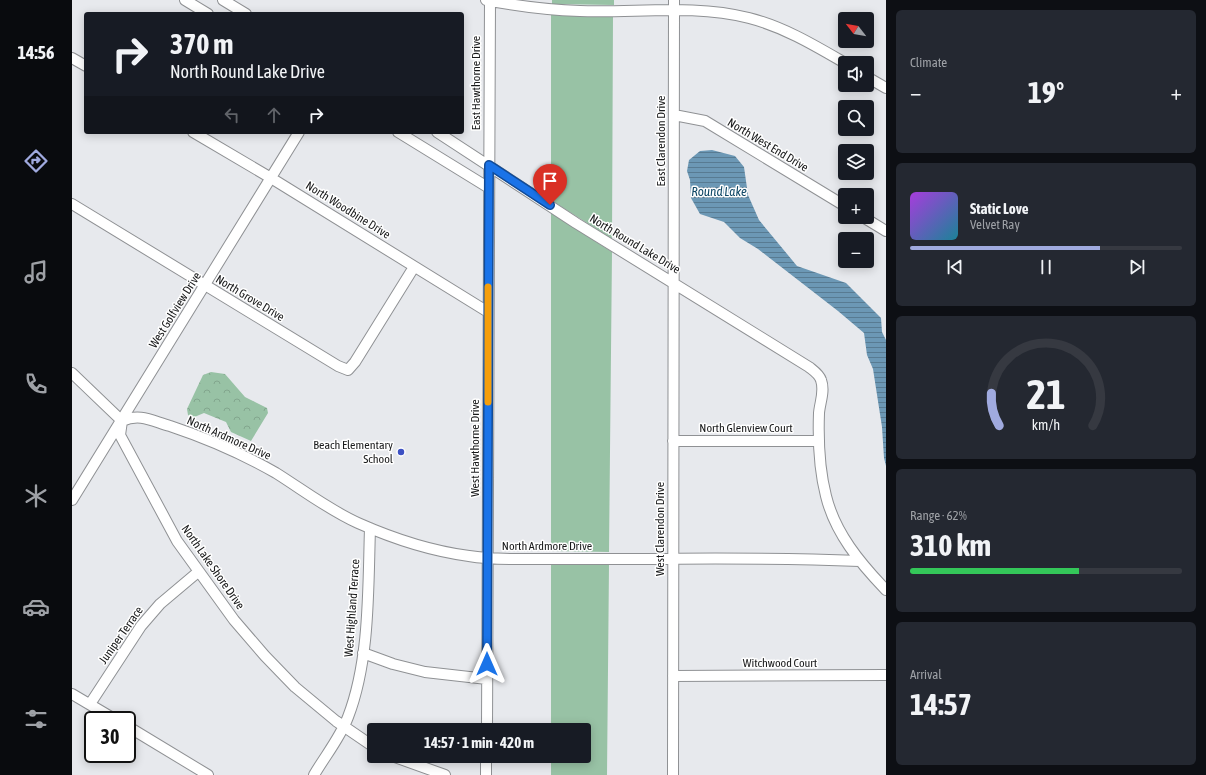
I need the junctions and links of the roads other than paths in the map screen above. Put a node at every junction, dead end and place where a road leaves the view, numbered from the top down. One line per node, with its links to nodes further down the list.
1 (185, 0): 6 (street)
2 (223, 0): 4 (street)
3 (489, 0): 5 (street); 18 (street, East Hawthorne Drive)
4 (235, 3): 7 (street)
5 (674, 5): 9 (street); 13 (street, East Clarendon Drive)
6 (205, 12)
7 (244, 12)
8 (72, 58): 10 (street)
9 (838, 59)
10 (84, 65)
11 (874, 81): 12 (street)
12 (886, 88)
13 (674, 115): 21 (street, North West End Drive); 26 (street, East Clarendon Drive)
14 (196, 134): 19 (street, North Woodbine Drive)
15 (298, 134): 19 (street, West Golfview Drive)
16 (401, 134): 20 (street)
17 (441, 134): 18 (street, North Round Lake Drive)
18 (489, 165): 20 (street, West Hawthorne Drive); 26 (street, North Round Lake Drive)
19 (271, 178): 25 (street, North Woodbine Drive); 27 (street, West Golfview Drive)
20 (489, 188): 28 (street, West Hawthorne Drive)
21 (838, 202)
22 (72, 204): 27 (street, North Grove Drive)
23 (874, 224): 24 (street)
24 (886, 231)
25 (414, 267): 27 (street, North Grove Drive); 28 (street, North Woodbine Drive)
26 (674, 283): 31 (street, West Clarendon Drive); 32 (street, North Round Lake Drive)
27 (205, 285): 30 (street, West Golfview Drive)
28 (488, 312): 35 (street, West Hawthorne Drive)
29 (72, 373): 30 (street)
30 (122, 421): 33 (street, West Golfview Drive); 34 (street, North Ardmore Drive); 38 (street, North Lake Shore Drive)
31 (673, 441): 32 (street, North Glenview Court); 36 (street, West Clarendon Drive)
32 (819, 442): 37 (street)
33 (72, 500)
34 (370, 528): 35 (street, North Ardmore Drive); 40 (street, West Highland Terrace)
35 (487, 558): 36 (street, North Ardmore Drive); 43 (street, West Hawthorne Drive)
36 (673, 558): 37 (street, North Ardmore Drive); 42 (street, West Clarendon Drive)
37 (860, 561): 39 (street)
38 (198, 572): 45 (street, Juniper Terrace); 48 (street, North Lake Shore Drive)
39 (886, 590)
40 (363, 653): 43 (street); 48 (street, West Highland Terrace)
41 (886, 675): 42 (street, Witchwood Court)
42 (673, 676): 57 (street, West Clarendon Drive)
43 (487, 679): 47 (street, West Hawthorne Drive)
44 (72, 694): 45 (street)
45 (90, 704): 46 (street)
46 (101, 711)
47 (486, 723)
48 (344, 726): 50 (street, North Lake Shore Drive); 54 (street, West Highland Terrace)
49 (136, 731): 53 (street)
50 (367, 742)
51 (412, 763): 55 (street)
52 (486, 763): 56 (street)
53 (208, 775)
54 (314, 775)
55 (445, 775)
56 (486, 775)
57 (673, 775)

